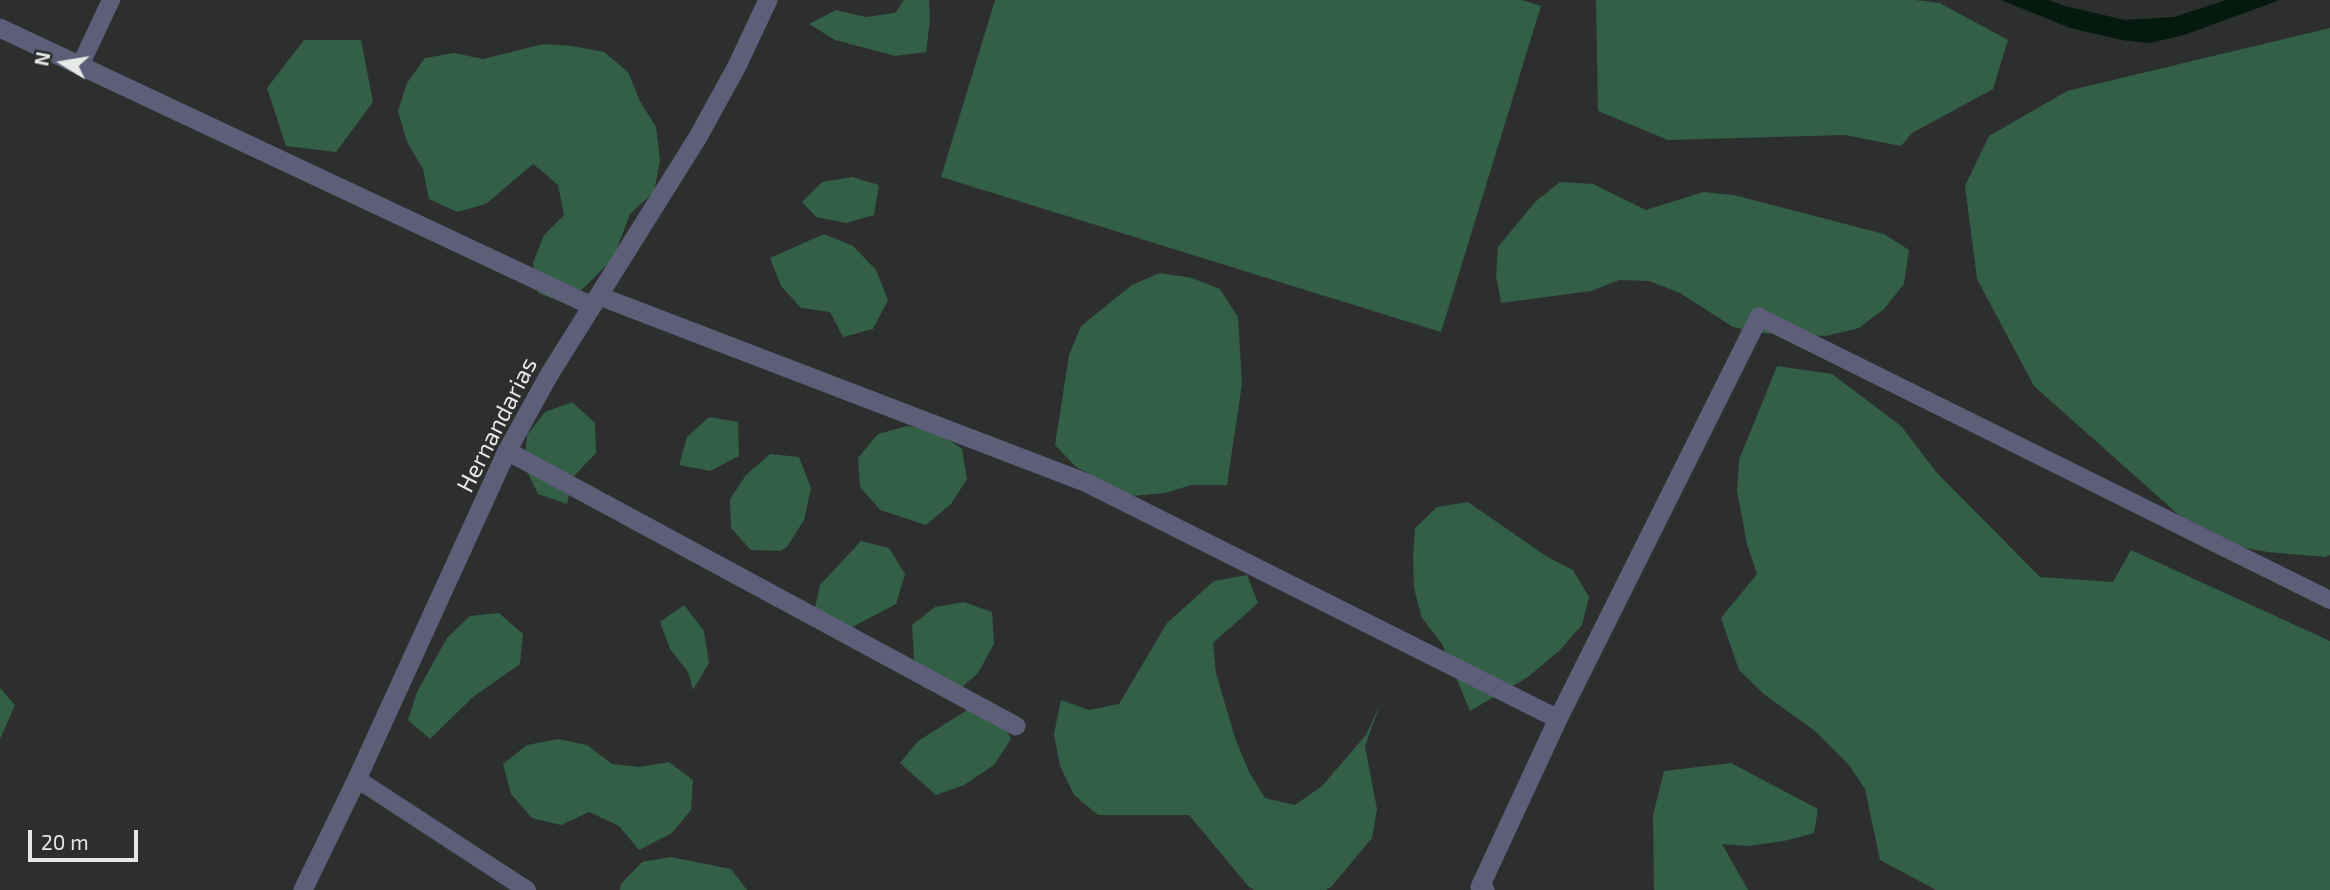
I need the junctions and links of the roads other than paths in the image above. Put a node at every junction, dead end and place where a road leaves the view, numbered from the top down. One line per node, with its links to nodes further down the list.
1 (111, 0): 4 (lane)
2 (768, 0): 5 (street, Hernandarias)
3 (0, 28): 4 (street)
4 (80, 65): 5 (street)
5 (595, 301): 7 (street, Hernandarias); 9 (street)
6 (1759, 317): 8 (lane); 9 (street)
7 (507, 451): 10 (street); 11 (street, Hernandarias)
8 (2330, 600)
9 (1558, 719): 14 (street)
10 (1016, 726)
11 (358, 779): 12 (street, Hernandarias); 13 (lane)
12 (303, 890)
13 (527, 890)
14 (1485, 890)

